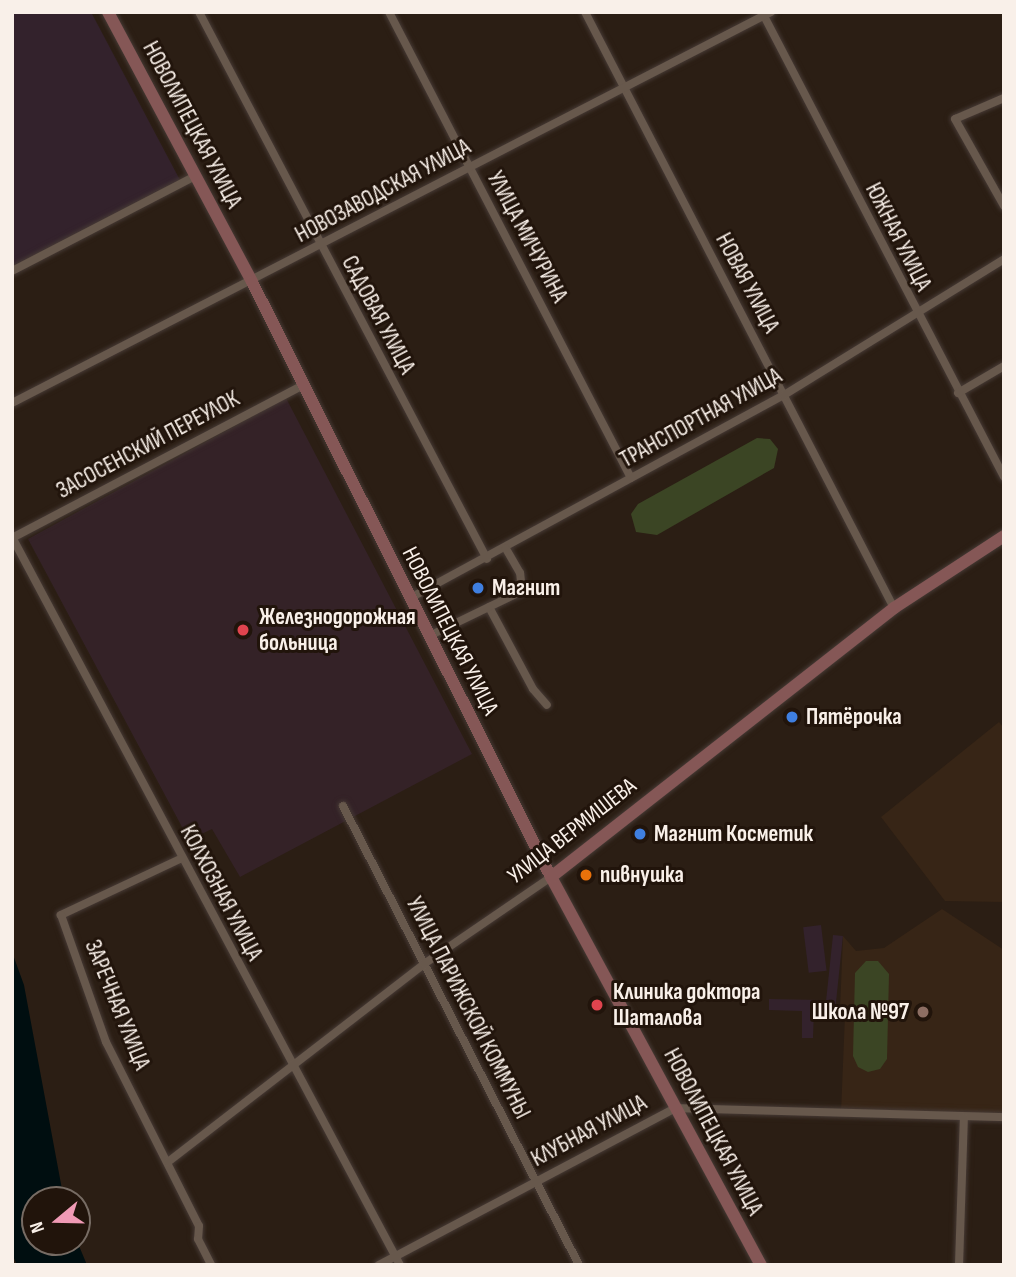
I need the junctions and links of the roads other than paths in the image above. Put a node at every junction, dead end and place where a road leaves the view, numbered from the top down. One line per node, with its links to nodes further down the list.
1 (108, 12): 9 (street, НОВОЛИПЕЦКАЯ УЛИЦА)
2 (199, 12): 11 (street, САДОВАЯ УЛИЦА)
3 (389, 12): 8 (street, УЛИЦА МИЧУРИНА)
4 (585, 12): 6 (street, НОВАЯ УЛИЦА)
5 (766, 14): 6 (street, НОВОЗАВОДСКАЯ УЛИЦА); 15 (street, ЮЖНАЯ УЛИЦА)
6 (623, 87): 8 (street, НОВОЗАВОДСКАЯ УЛИЦА); 19 (street, НОВАЯ УЛИЦА)
7 (1004, 98): 10 (street)
8 (468, 167): 11 (street, НОВОЗАВОДСКАЯ УЛИЦА); 22 (street, УЛИЦА МИЧУРИНА)
9 (195, 176): 13 (street); 14 (street, НОВОЛИПЕЦКАЯ УЛИЦА)
10 (1004, 206)
11 (320, 246): 14 (street, НОВОЗАВОДСКАЯ УЛИЦА); 26 (street, САДОВАЯ УЛИЦА)
12 (1004, 259): 15 (street, ТРАНСПОРТНАЯ УЛИЦА)
13 (12, 271)
14 (252, 282): 17 (street, НОВОЛИПЕЦКАЯ УЛИЦА); 20 (street, НОВОЗАВОДСКАЯ УЛИЦА)
15 (916, 314): 18 (street, ЮЖНАЯ УЛИЦА); 19 (street, ТРАНСПОРТНАЯ УЛИЦА)
16 (1004, 366): 18 (street)
17 (301, 386): 24 (street, ЗАСОСЕНСКИЙ ПЕРЕУЛОК); 27 (street, НОВОЛИПЕЦКАЯ УЛИЦА)
18 (958, 393): 21 (street, ЮЖНАЯ УЛИЦА)
19 (784, 396): 22 (street, ТРАНСПОРТНАЯ УЛИЦА); 29 (street, НОВАЯ УЛИЦА)
20 (12, 403)
21 (1004, 477)
22 (631, 478): 25 (street, ТРАНСПОРТНАЯ УЛИЦА)
23 (1004, 536): 29 (street, УЛИЦА ВЕРМИШЕВА)
24 (12, 538): 33 (street, КОЛХОЗНАЯ УЛИЦА)
25 (506, 549): 26 (street, ТРАНСПОРТНАЯ УЛИЦА); 28 (street)
26 (487, 559): 27 (street, ТРАНСПОРТНАЯ УЛИЦА)
27 (410, 597): 30 (street, НОВОЛИПЕЦКАЯ УЛИЦА)
28 (489, 607): 30 (street); 31 (street)
29 (894, 608): 34 (street, УЛИЦА ВЕРМИШЕВА)
30 (429, 636): 34 (street, НОВОЛИПЕЦКАЯ УЛИЦА)
31 (547, 705)
32 (343, 806): 35 (street, УЛИЦА ПАРИЖСКОЙ КОММУНЫ)
33 (180, 859): 36 (street, КОЛХОЗНАЯ УЛИЦА); 40 (street, ЗАРЕЧНАЯ УЛИЦА)
34 (551, 877): 35 (street, УЛИЦА ВЕРМИШЕВА); 37 (street, НОВОЛИПЕЦКАЯ УЛИЦА)
35 (424, 964): 36 (street, УЛИЦА ВЕРМИШЕВА); 41 (street, УЛИЦА ПАРИЖСКОЙ КОММУНЫ)
36 (293, 1070): 40 (street, УЛИЦА ВЕРМИШЕВА); 42 (street, КОЛХОЗНАЯ УЛИЦА)
37 (676, 1108): 38 (street, КЛУБНАЯ УЛИЦА); 41 (street, КЛУБНАЯ УЛИЦА); 47 (street, НОВОЛИПЕЦКАЯ УЛИЦА)
38 (964, 1117): 39 (street, КЛУБНАЯ УЛИЦА); 48 (street)
39 (1004, 1117)
40 (168, 1162): 43 (street, ЗАРЕЧНАЯ УЛИЦА)
41 (535, 1181): 42 (street, КЛУБНАЯ УЛИЦА); 46 (street, УЛИЦА ПАРИЖСКОЙ КОММУНЫ)
42 (396, 1256): 44 (street, КЛУБНАЯ УЛИЦА); 45 (street, КОЛХОЗНАЯ УЛИЦА)
43 (211, 1265)
44 (379, 1265)
45 (400, 1265)
46 (579, 1265)
47 (761, 1265)
48 (959, 1265)

